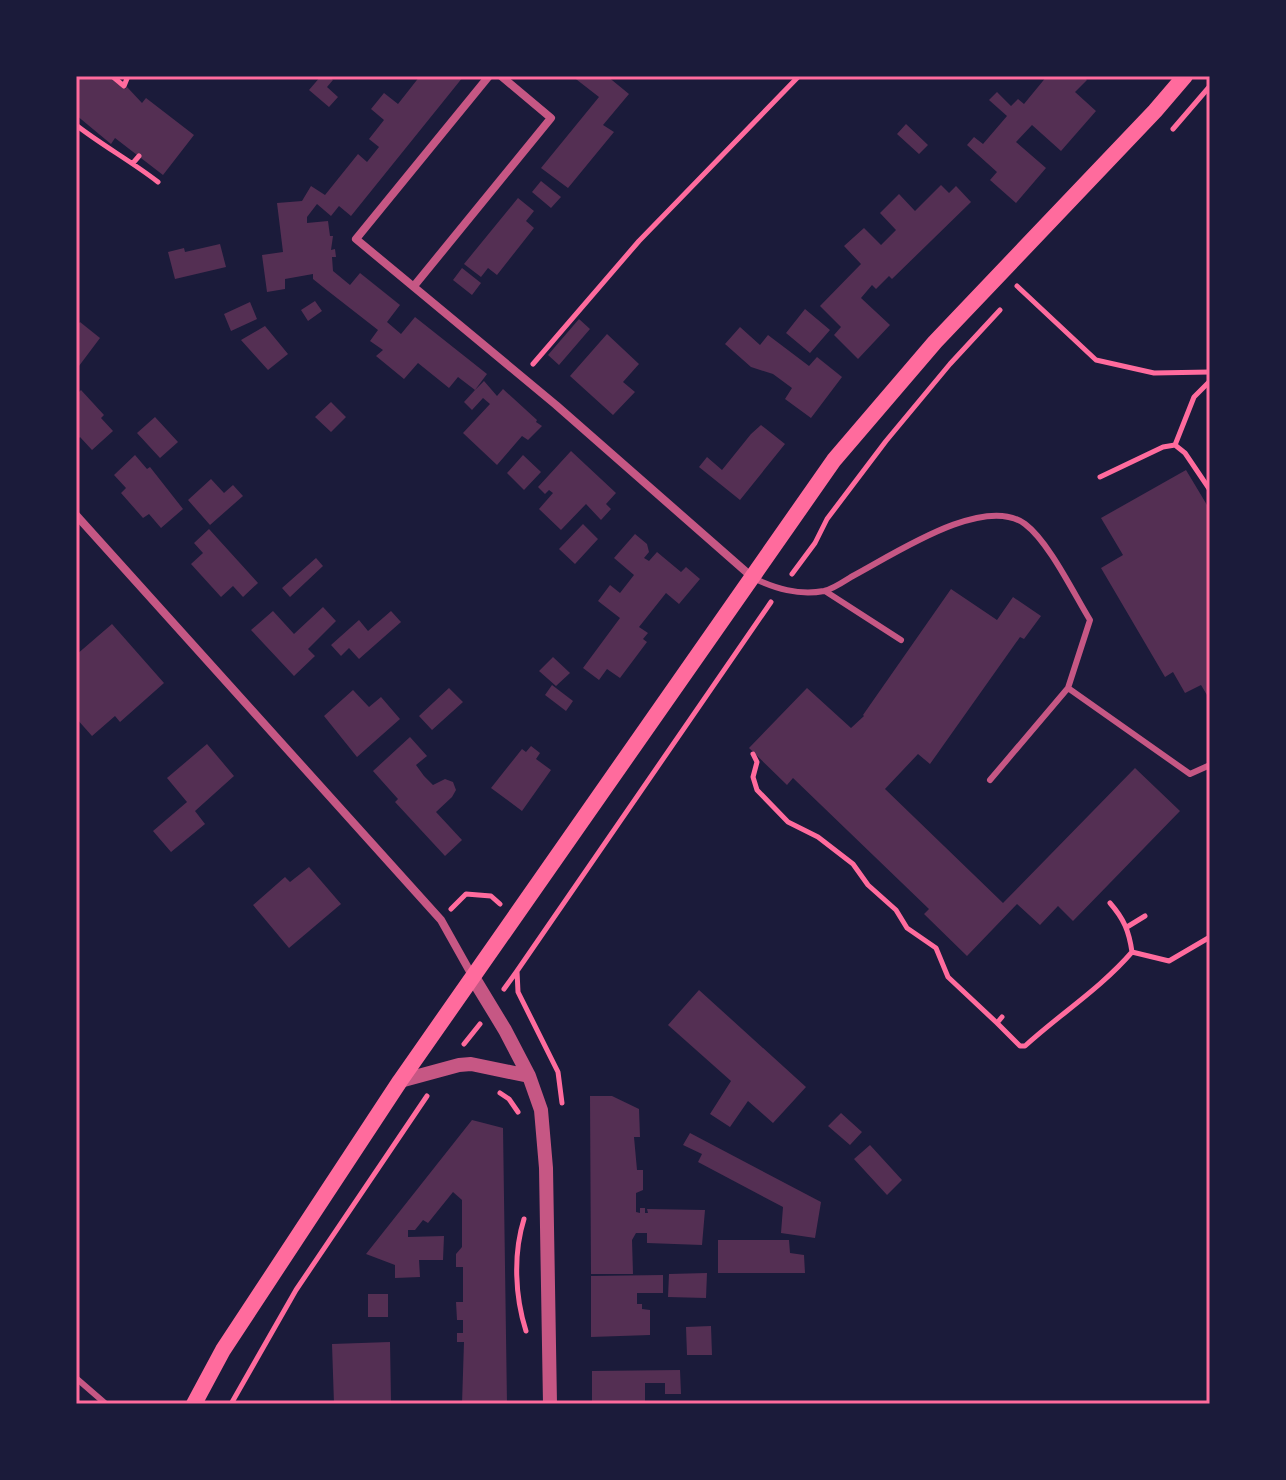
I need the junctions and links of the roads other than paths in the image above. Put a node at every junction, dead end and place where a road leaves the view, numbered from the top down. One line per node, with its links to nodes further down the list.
1 (489, 76): 4 (street)
2 (501, 76): 4 (street)
3 (1185, 76): 6 (main road)
4 (414, 286): 6 (street)
5 (76, 515): 12 (street)
6 (752, 578): 7 (lane); 12 (main road)
7 (825, 591): 8 (lane); 9 (lane)
8 (901, 640)
9 (1068, 688): 10 (lane); 11 (lane)
10 (1210, 765)
11 (990, 780)
12 (474, 979): 13 (street); 14 (main road)
13 (529, 1076): 14 (street); 18 (street)
14 (400, 1081): 17 (main road)
15 (76, 1378): 16 (lane)
16 (106, 1404)
17 (194, 1404)
18 (550, 1404)

